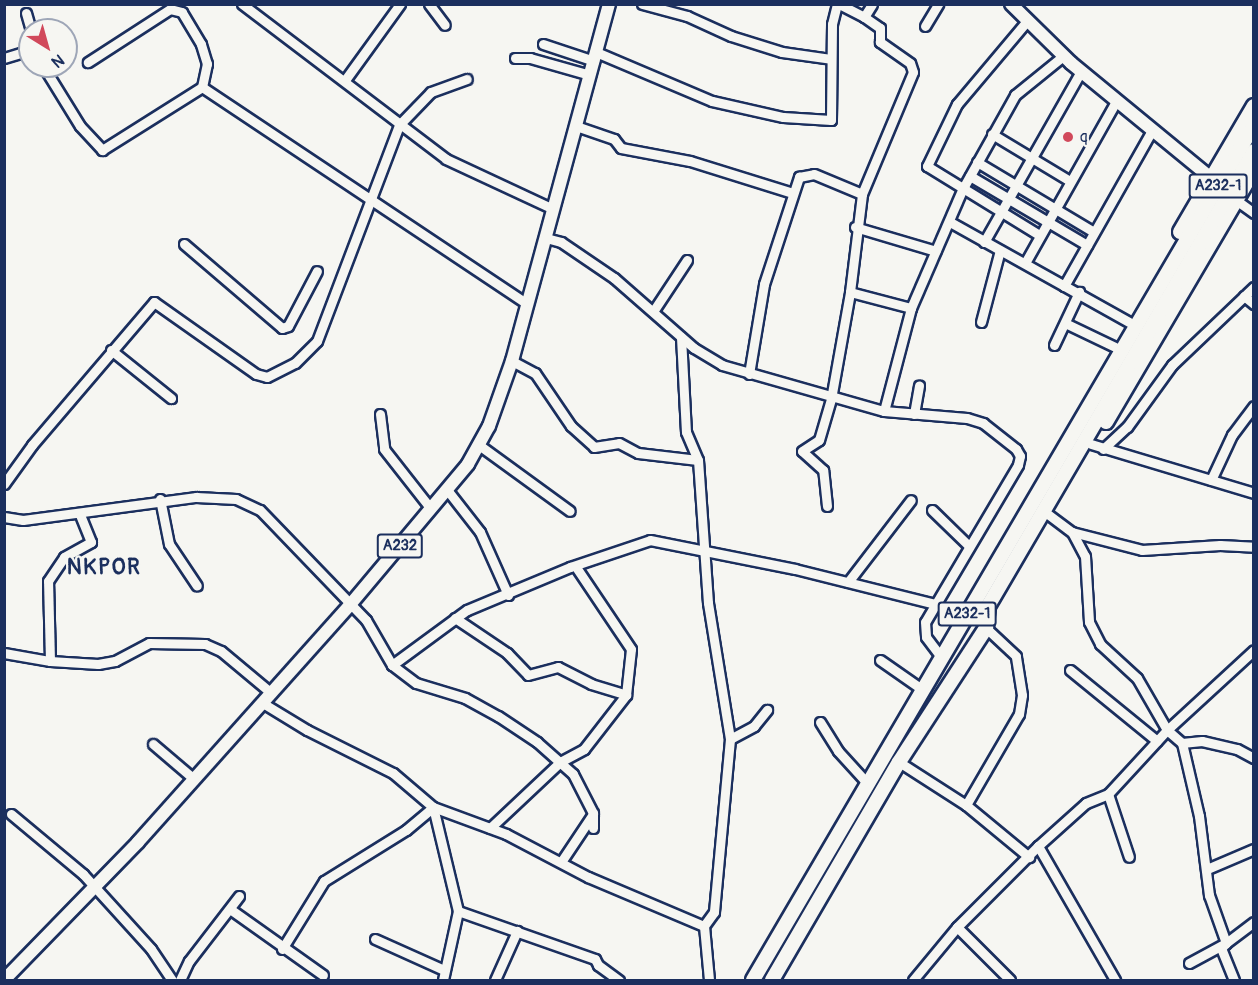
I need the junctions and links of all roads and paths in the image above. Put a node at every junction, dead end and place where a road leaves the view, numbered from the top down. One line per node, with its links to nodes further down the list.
1 (242, 4): 26 (street)
2 (400, 4): 26 (street)
3 (429, 4): 14 (street)
4 (609, 4): 17 (main road, A232)
5 (642, 4): 20 (street)
6 (838, 4): 11 (street); 20 (street)
7 (872, 4): 11 (street)
8 (938, 4): 15 (street)
9 (1011, 4): 13 (main road)
10 (26, 13): 12 (street)
11 (864, 17): 45 (street)
12 (27, 18)
13 (1027, 21): 18 (main road); 43 (street)
14 (445, 25)
15 (925, 26)
16 (543, 44): 17 (street)
17 (595, 56): 20 (street); 23 (main road, A232)
18 (1063, 56): 22 (main road); 34 (street)
19 (515, 58): 23 (street)
20 (831, 59)
21 (88, 62): 27 (street)
22 (1080, 71): 28 (main road); 36 (street)
23 (590, 75): 32 (main road, A232)
24 (50, 78): 27 (street)
25 (467, 79): 30 (street)
26 (345, 80): 30 (street)
27 (202, 87): 46 (street)
28 (1117, 100): 33 (main road); 41 (street)
29 (1254, 106): 40 (highway)
30 (399, 125): 46 (street); 50 (street)
31 (1254, 125): 62 (highway, A232-1)
32 (576, 126): 44 (street); 50 (main road, A232)
33 (1153, 129): 40 (main road); 56 (street)
34 (992, 134): 36 (street); 37 (street)
35 (1254, 151): 62 (highway, A232-1)
36 (1031, 158): 41 (street); 42 (street)
37 (977, 162): 39 (street); 42 (street)
38 (1254, 170): 48 (highway)
39 (970, 176): 43 (street); 47 (street)
40 (1211, 178): 79 (highway)
41 (1070, 181): 49 (street)
42 (1016, 184): 47 (street); 49 (street)
43 (962, 190): 51 (street); 53 (street)
44 (793, 193): 45 (street); 85 (street)
45 (862, 194): 55 (street)
46 (369, 197): 73 (street); 83 (street)
47 (1008, 199): 51 (street); 54 (street)
48 (1236, 200): 52 (street); 94 (highway)
49 (1055, 208): 54 (street); 56 (street)
50 (553, 209): 58 (main road, A232)
51 (1001, 212): 57 (street); 59 (street)
52 (1254, 213)
53 (950, 222): 59 (street); 64 (street)
54 (1047, 222): 57 (street); 61 (street)
55 (855, 227): 64 (street); 70 (street)
56 (1094, 232): 61 (street)
57 (1039, 235): 66 (street)
58 (546, 238): 73 (main road, A232); 76 (street)
59 (984, 242): 63 (street)
60 (184, 244): 67 (street)
61 (1087, 245): 68 (street)
62 (1188, 249): 106 (highway, A232-1); 108 (highway, A232-1)
63 (1000, 250): 66 (street); 77 (street)
64 (936, 251): 75 (street)
65 (687, 260): 76 (street)
66 (1025, 263): 68 (street)
67 (317, 271)
68 (1064, 286): 71 (street)
69 (1254, 287): 72 (street)
70 (850, 292): 75 (street); 88 (street)
71 (1079, 292): 78 (street); 79 (street)
72 (1244, 296): 74 (street); 94 (street)
73 (527, 304): 84 (main road, A232)
74 (1254, 304)
75 (911, 308): 90 (street)
76 (654, 310): 80 (street)
77 (981, 322)
78 (1065, 322): 81 (street); 82 (street)
79 (1129, 322): 82 (highway)
80 (681, 337): 85 (street); 95 (street)
81 (1054, 345)
82 (1115, 347): 106 (highway)
83 (111, 350): 87 (street); 97 (street)
84 (512, 362): 93 (main road, A232); 95 (street)
85 (749, 374): 88 (street)
86 (919, 385): 92 (street)
87 (171, 398)
88 (831, 399): 90 (street); 102 (street)
89 (1254, 406): 96 (street)
90 (884, 411): 92 (street)
91 (380, 414): 103 (street)
92 (914, 414): 111 (street)
93 (479, 445): 98 (main road, A232); 105 (street)
94 (1097, 447): 96 (street); 108 (highway)
95 (698, 460): 113 (street)
96 (1211, 480): 99 (street)
97 (4, 484)
98 (448, 491): 103 (main road, A232); 117 (street)
99 (1254, 493)
100 (160, 499): 107 (street); 116 (street); 119 (street)
101 (911, 500): 115 (street)
102 (827, 506)
103 (431, 509): 119 (main road, A232)
104 (932, 510): 111 (street)
105 (570, 511)
106 (1027, 512): 124 (highway, A232-1)
107 (79, 513): 109 (street); 126 (street)
108 (1042, 516): 110 (street); 121 (highway, A232-1)
109 (4, 517)
110 (1072, 532): 112 (street); 134 (street)
111 (968, 545): 118 (street)
112 (1254, 547)
113 (702, 548): 114 (street); 115 (street); 135 (street)
114 (576, 567): 117 (street); 130 (street)
115 (848, 582): 118 (street)
116 (197, 586)
117 (507, 595): 120 (street)
118 (935, 604): 124 (street)
119 (349, 606): 127 (street); 131 (main road, A232)
120 (455, 618): 127 (street); 130 (street)
121 (986, 628): 141 (highway, A232-1); 145 (street)
122 (1254, 650): 134 (street)
123 (4, 653): 126 (street)
124 (942, 658): 129 (highway, A232-1)
125 (880, 660): 129 (street)
126 (50, 661): 131 (street)
127 (392, 665): 140 (street)
128 (1070, 670): 136 (street)
129 (923, 690): 143 (highway, A232-1)
130 (626, 695): 140 (street)
131 (266, 697): 142 (main road, A232); 146 (street)
132 (767, 710): 135 (street)
133 (820, 722): 143 (street)
134 (1167, 730): 136 (street); 137 (street)
135 (730, 739): 161 (street)
136 (1156, 741): 144 (street)
137 (1182, 743): 139 (street); 156 (street)
138 (153, 744): 142 (street)
139 (1254, 758)
140 (560, 762): 147 (street); 149 (street)
141 (899, 762): 145 (street); 181 (highway, A232-1)
142 (194, 779): 157 (main road, A232)
143 (868, 784): 180 (highway, A232-1)
144 (1108, 794): 151 (street); 153 (street)
145 (966, 805): 154 (street)
146 (433, 807): 149 (street); 160 (street); 169 (street)
147 (593, 813): 150 (street); 155 (street)
148 (11, 814): 157 (street)
149 (490, 828): 155 (street)
150 (593, 828)
151 (1038, 846): 154 (street); 184 (street)
152 (1254, 849): 156 (street)
153 (1129, 856)
154 (1029, 857): 165 (street)
155 (561, 862): 162 (street)
156 (1207, 869): 168 (street)
157 (95, 889): 172 (main road, A232); 173 (street)
158 (239, 896): 159 (street)
159 (230, 909): 169 (street); 174 (street)
160 (458, 911): 166 (street); 171 (street)
161 (714, 912): 162 (street); 164 (street)
162 (691, 922): 164 (street)
163 (1254, 922): 168 (street)
164 (704, 926): 179 (street)
165 (957, 927): 182 (street); 183 (street)
166 (517, 931): 177 (street); 178 (street)
167 (375, 939): 171 (street)
168 (1226, 943): 170 (street); 185 (street)
169 (282, 949): 175 (street)
170 (1189, 963)
171 (444, 970): 176 (street)
172 (8, 977)
173 (172, 981)
174 (180, 981)
175 (313, 981)
176 (443, 981)
177 (495, 981)
178 (620, 981)
179 (710, 981)
180 (753, 981)
181 (772, 981)
182 (913, 981)
183 (1010, 981)
184 (1115, 981)
185 (1234, 981)

